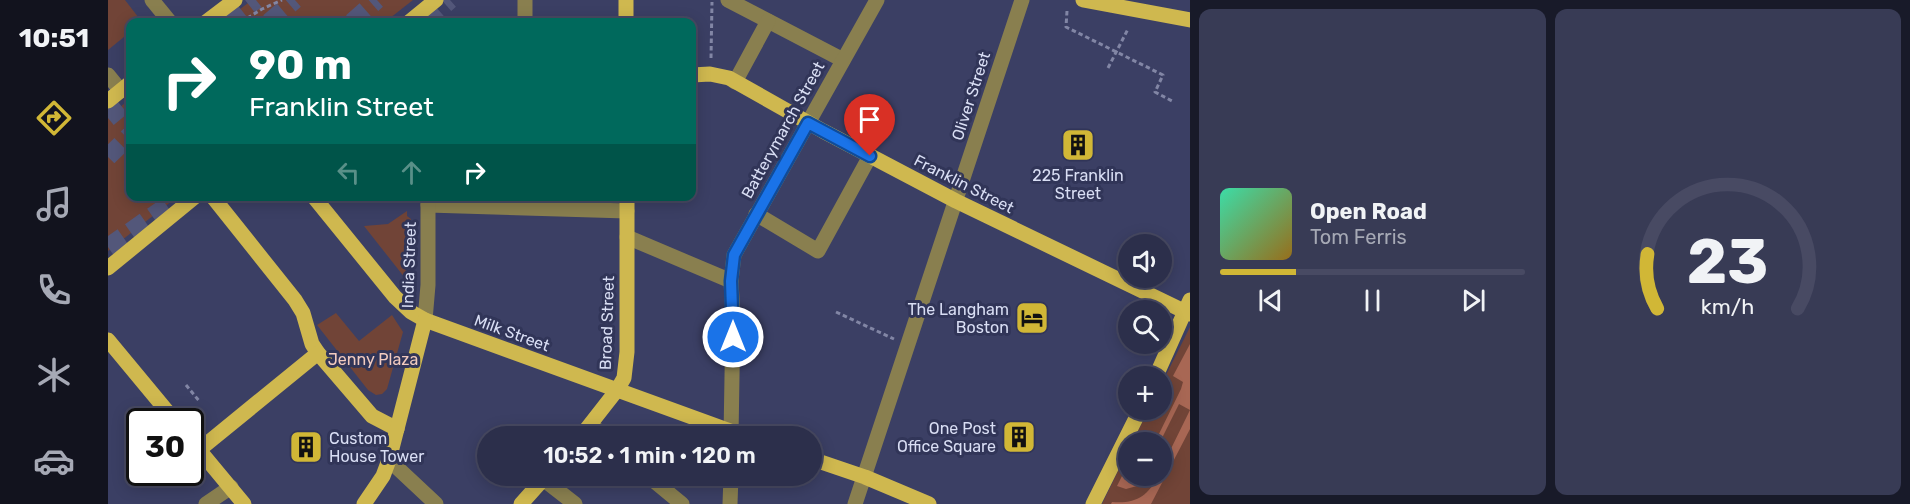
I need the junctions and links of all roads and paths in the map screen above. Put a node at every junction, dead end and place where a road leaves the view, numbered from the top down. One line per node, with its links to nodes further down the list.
1 (152, 0): 13 (street)
2 (234, 0): 14 (main road)
3 (282, 0): 15 (path)
4 (436, 0): 16 (main road)
5 (525, 0): 17 (street)
6 (626, 0): 18 (main road)
7 (712, 0): 25 (path)
8 (728, 0): 20 (street)
9 (877, 0): 23 (street, Batterymarch Street)
10 (1022, 0): 38 (street, Oliver Street)
11 (1083, 0): 19 (main road)
12 (1067, 11): 22 (path)
13 (167, 18)
14 (211, 18)
15 (247, 18)
16 (414, 18)
17 (525, 18)
18 (626, 18)
19 (1190, 20)
20 (768, 21): 23 (street); 28 (street)
21 (1128, 29): 22 (path)
22 (1116, 52): 24 (path); 31 (path)
23 (843, 60): 32 (street, Batterymarch Street)
24 (1108, 68)
25 (710, 74): 27 (main road, Franklin Street); 28 (main road, Franklin Street)
26 (108, 75): 29 (street)
27 (696, 75)
28 (735, 82): 32 (main road, Franklin Street)
29 (126, 87): 30 (main road)
30 (108, 101)
31 (1174, 102)
32 (808, 123): 33 (main road, Franklin Street); 41 (street, Batterymarch Street)
33 (870, 156): 38 (main road, Franklin Street); 41 (street)
34 (190, 201): 43 (main road)
35 (216, 201): 50 (main road)
36 (317, 201): 47 (main road, Milk Street)
37 (428, 201): 39 (street); 47 (street, India Street)
38 (956, 201): 45 (main road, Franklin Street); 49 (street, Oliver Street)
39 (524, 202): 40 (street)
40 (627, 204): 42 (main road, Broad Street)
41 (756, 214): 44 (street, Batterymarch Street)
42 (627, 237): 44 (street); 53 (main road, Broad Street)
43 (108, 268)
44 (731, 281): 59 (street, Batterymarch Street)
45 (1189, 309): 51 (main road)
46 (836, 312): 49 (path)
47 (425, 320): 53 (main road, Milk Street); 60 (main road, India Street)
48 (108, 340): 55 (main road)
49 (909, 346): 65 (street, Oliver Street)
50 (318, 353): 60 (main road); 61 (main road)
51 (1161, 366)
52 (186, 385): 54 (path)
53 (617, 390): 57 (main road, Broad Street); 58 (main road, Milk Street)
54 (200, 402)
55 (164, 408)
56 (1135, 420): 81 (main road)
57 (590, 426)
58 (712, 426)
59 (736, 426)
60 (397, 429): 63 (main road, India Street)
61 (204, 437)
62 (204, 455): 70 (main road)
63 (389, 460): 74 (main road, India Street); 75 (street)
64 (822, 462): 65 (main road)
65 (865, 477): 71 (main road); 80 (street, Oliver Street)
66 (537, 486): 76 (main road)
67 (555, 486): 77 (street)
68 (660, 486): 78 (street)
69 (731, 486): 79 (street)
70 (231, 487): 72 (street); 73 (main road)
71 (921, 502)
72 (206, 504)
73 (244, 504)
74 (364, 504)
75 (436, 504)
76 (521, 504)
77 (575, 504)
78 (682, 504)
79 (730, 504)
80 (855, 504)
81 (1093, 504)

